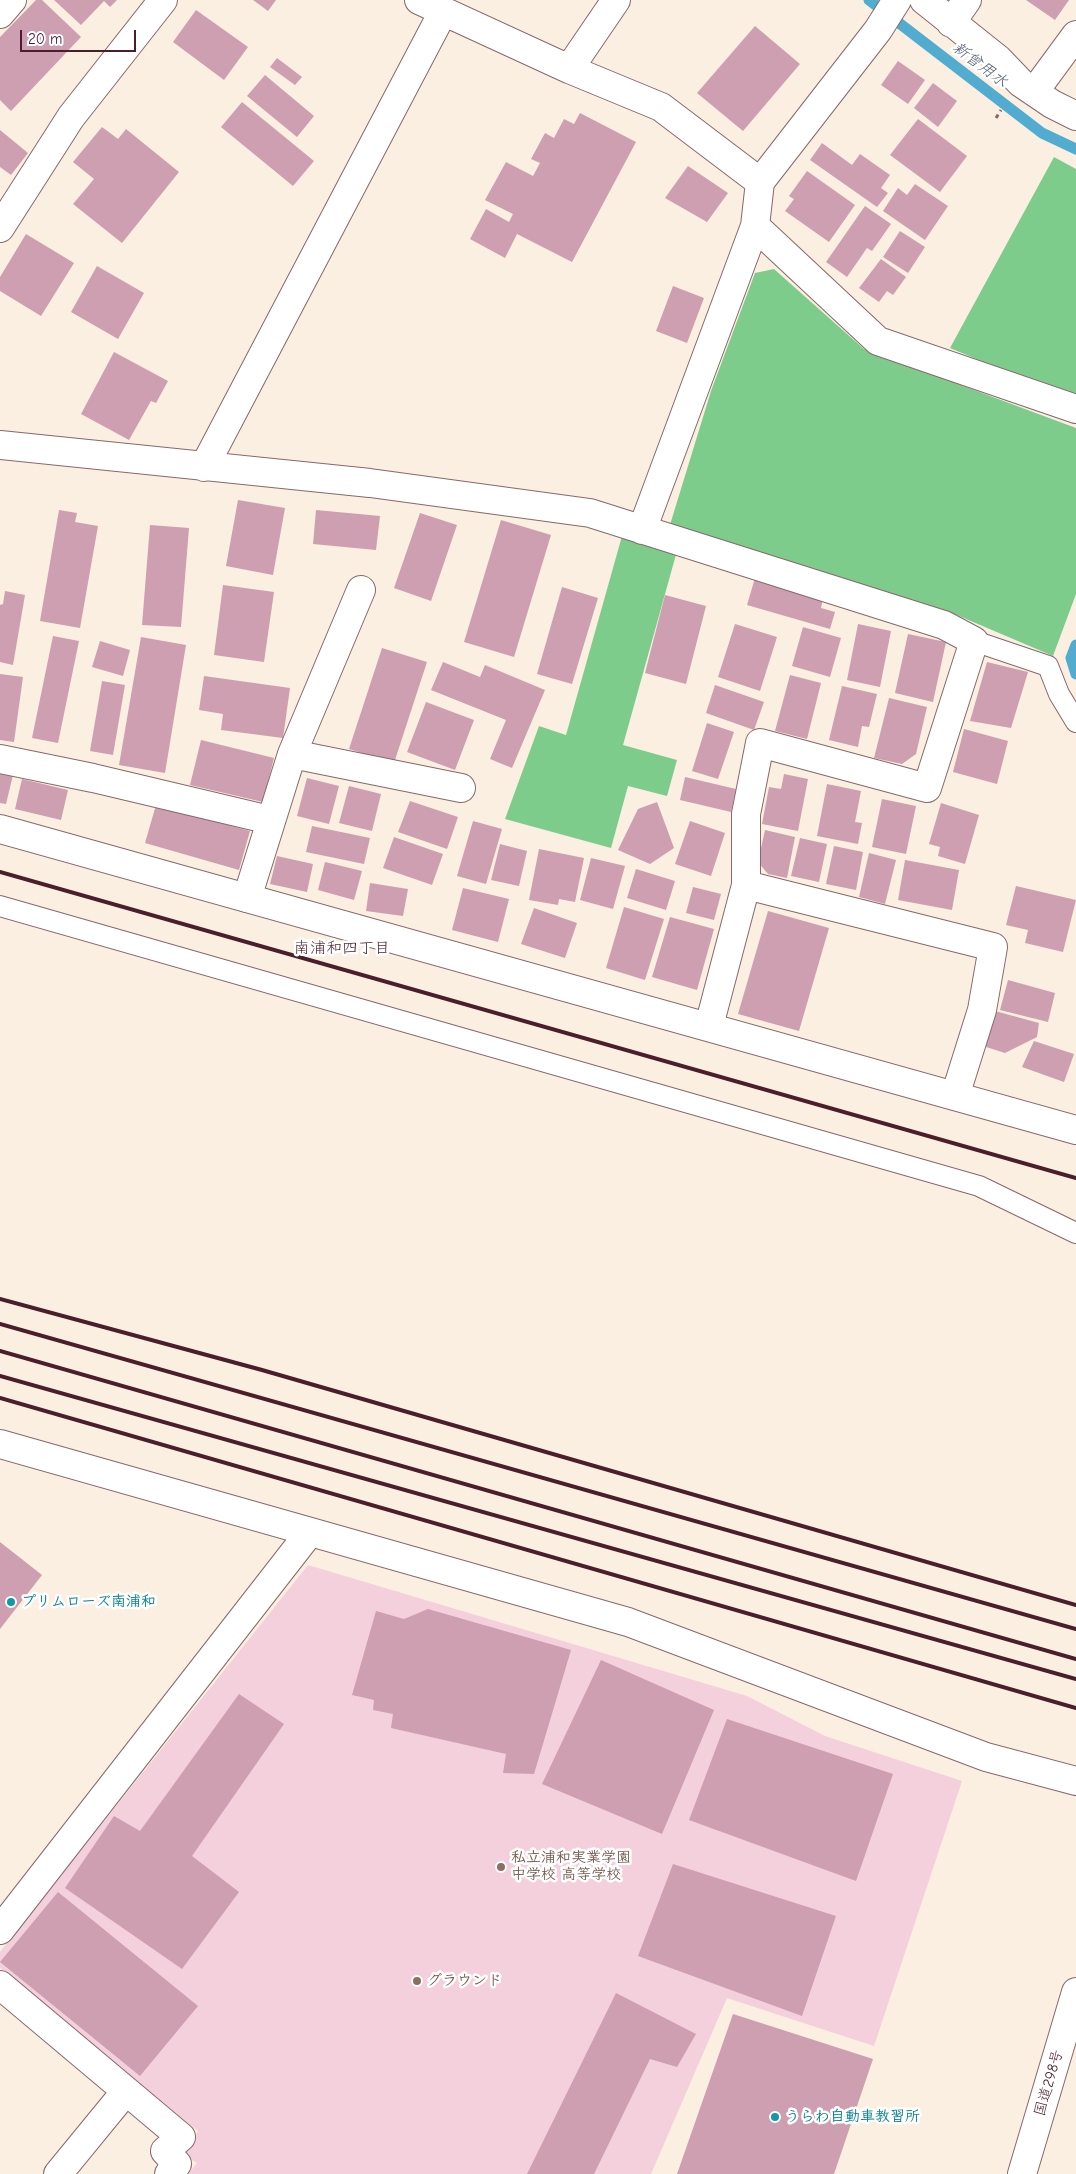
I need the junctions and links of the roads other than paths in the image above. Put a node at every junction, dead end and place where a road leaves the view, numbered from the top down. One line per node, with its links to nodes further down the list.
1 (12, 0): 9 (main road)
2 (163, 0): 17 (main road)
3 (419, 0): 8 (main road)
4 (616, 0): 12 (main road)
5 (897, 0): 15 (main road)
6 (924, 0): 10 (main road)
7 (967, 0): 10 (main road)
8 (443, 12): 12 (main road); 20 (main road)
9 (0, 14)
10 (952, 23): 13 (main road)
11 (1076, 35): 13 (main road)
12 (568, 69): 15 (main road)
13 (1034, 92): 14 (main road)
14 (1076, 116)
15 (760, 182): 16 (main road)
16 (755, 226): 18 (main road); 21 (main road)
17 (0, 228)
18 (1076, 410)
19 (0, 445): 20 (main road)
20 (204, 467): 21 (main road)
21 (642, 530): 23 (main road)
22 (361, 590): 25 (main road)
23 (974, 642): 24 (lane); 30 (main road)
24 (1076, 722)
25 (292, 754): 27 (main road); 28 (main road)
26 (0, 759): 28 (main road)
27 (461, 788)
28 (270, 820): 31 (main road)
29 (0, 829): 31 (main road)
30 (746, 885): 33 (main road); 34 (main road)
31 (247, 898): 33 (main road)
32 (0, 906): 36 (lane)
33 (709, 1026): 34 (main road)
34 (955, 1096): 35 (main road)
35 (1076, 1130)
36 (1076, 1233)
37 (0, 1444): 38 (main road)
38 (310, 1532): 39 (main road); 40 (main road)
39 (1076, 1781)
40 (0, 1930)
41 (0, 1985): 43 (main road)
42 (1076, 1992): 46 (main road, 国道298号)
43 (126, 2091): 44 (main road); 45 (main road)
44 (58, 2174)
45 (169, 2174)
46 (1022, 2174)

